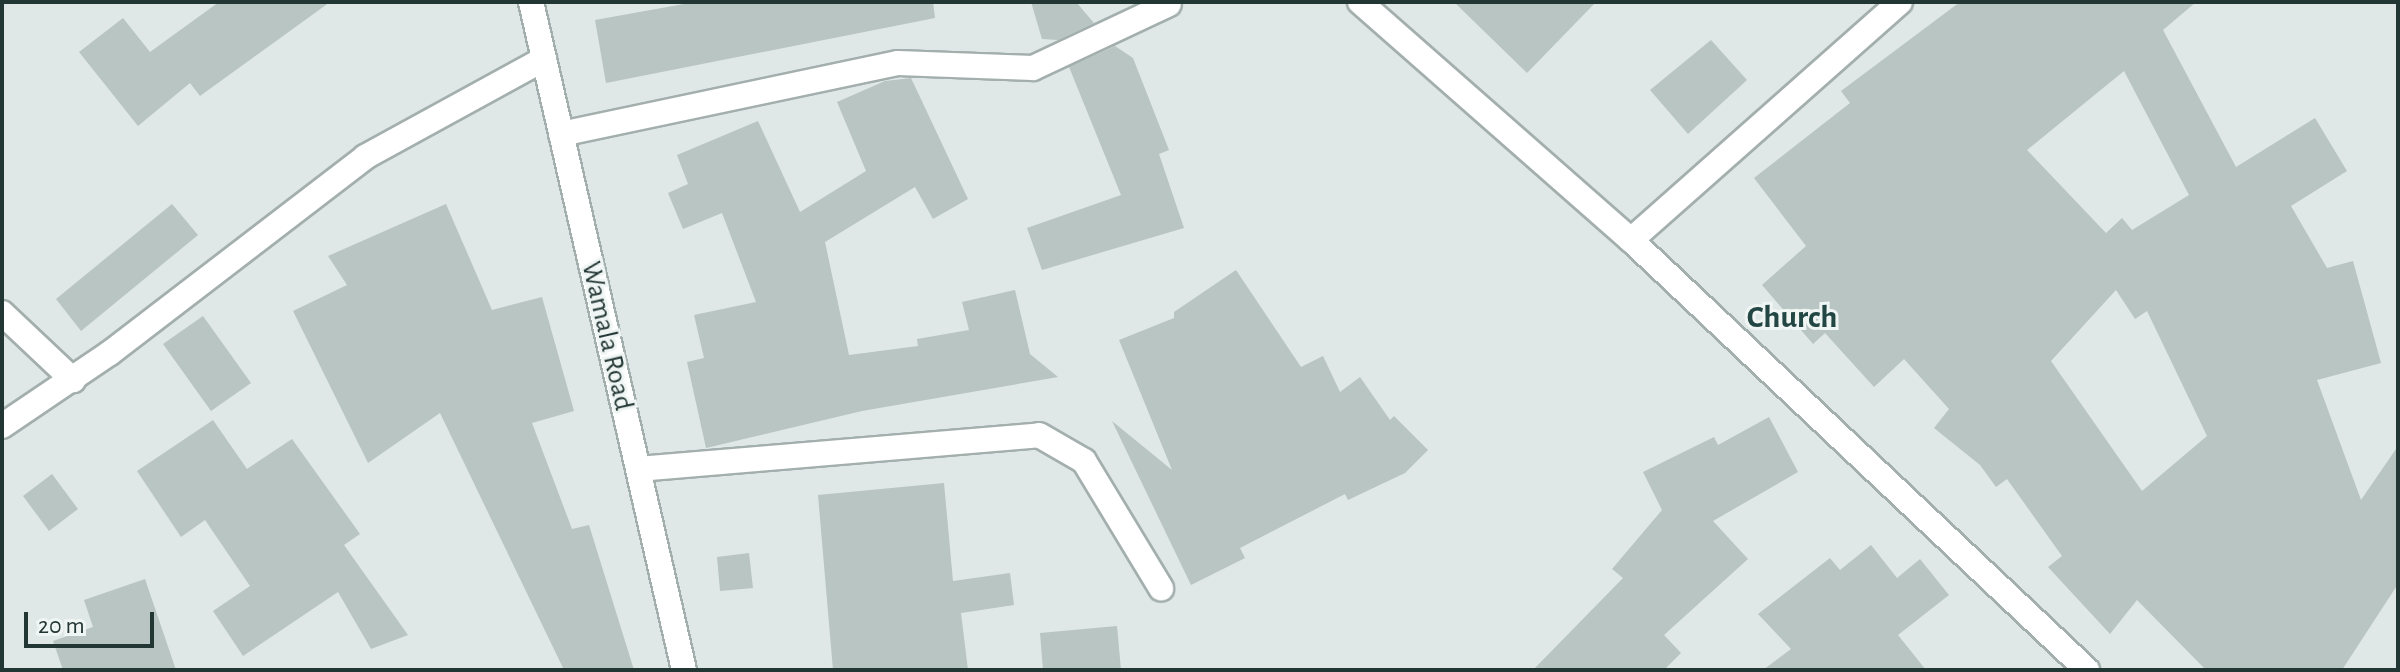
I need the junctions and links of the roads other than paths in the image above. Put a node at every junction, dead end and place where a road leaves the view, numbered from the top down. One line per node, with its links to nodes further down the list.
1 (531, 2): 5 (street, Wamala Road)
2 (1360, 2): 7 (street)
3 (1900, 2): 7 (street)
4 (1169, 4): 6 (street)
5 (544, 59): 6 (street, Wamala Road); 9 (street)
6 (561, 134): 11 (street, Wamala Road)
7 (1631, 240): 14 (street)
8 (2, 313): 9 (street)
9 (73, 380): 10 (street)
10 (2, 426)
11 (638, 469): 12 (street); 13 (street, Wamala Road)
12 (1161, 588)
13 (684, 670)
14 (2087, 670)

